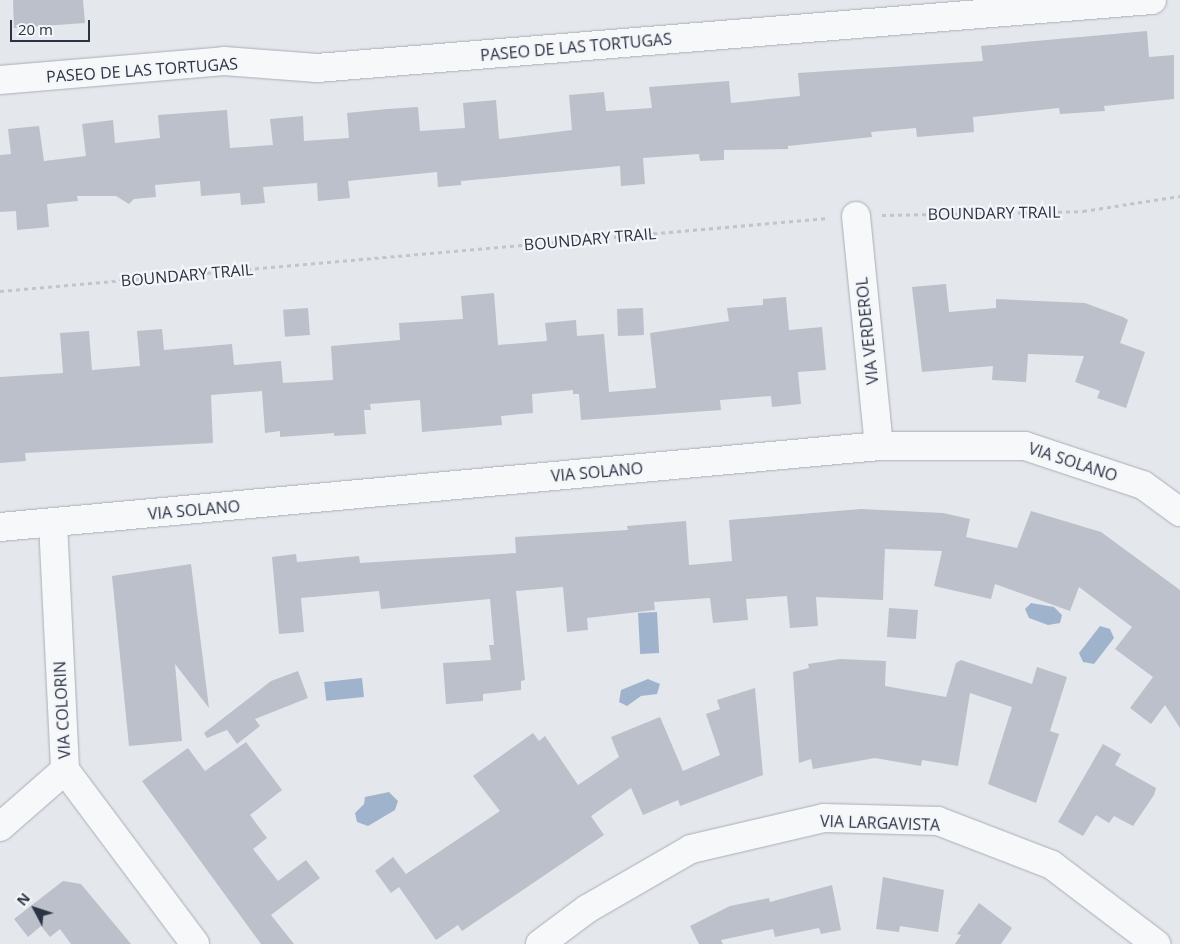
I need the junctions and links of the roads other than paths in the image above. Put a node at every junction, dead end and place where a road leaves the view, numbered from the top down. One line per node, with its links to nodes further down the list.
1 (1152, 0): 2 (street, PASEO DE LAS TORTUGAS)
2 (0, 80)
3 (856, 216): 4 (street, VIA VERDEROL)
4 (879, 446): 5 (street, VIA SOLANO); 6 (street, VIA SOLANO)
5 (1180, 512)
6 (53, 523): 7 (street, VIA SOLANO); 8 (street, VIA COLORIN)
7 (0, 527)
8 (65, 770): 9 (street); 10 (street, VIA COLORIN)
9 (0, 827)
10 (195, 944)
11 (540, 944): 12 (street, VIA LARGAVISTA)
12 (1156, 944)

